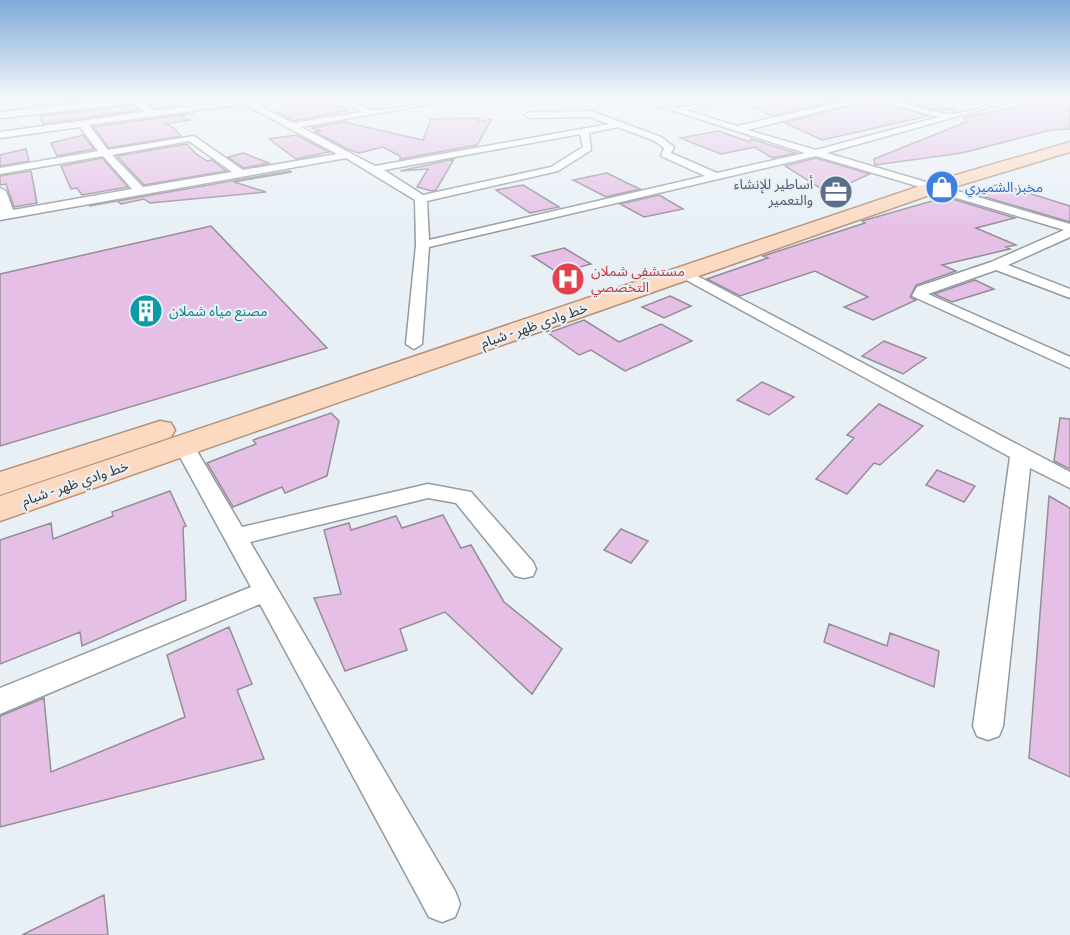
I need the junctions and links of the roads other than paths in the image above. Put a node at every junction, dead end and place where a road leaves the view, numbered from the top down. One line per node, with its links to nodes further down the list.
1 (97, 143): 12 (street)
2 (164, 143): 12 (street)
3 (197, 143): 17 (street)
4 (322, 143): 14 (street)
5 (520, 143): 15 (street)
6 (587, 143): 23 (street)
7 (663, 143): 18 (street)
8 (778, 143): 13 (street)
9 (852, 143): 13 (street)
10 (1052, 143): 19 (main road, خط وادي ظهر - شبام)
11 (1070, 147): 20 (main road, خط وادي ظهر - شبام)
12 (105, 153): 16 (street); 22 (street)
13 (813, 154): 19 (street); 26 (street)
14 (346, 155): 15 (street); 17 (street)
15 (374, 169): 23 (street)
16 (0, 171)
17 (240, 173): 22 (street)
18 (714, 176)
19 (911, 180): 20 (street); 30 (main road, خط وادي ظهر - شبام)
20 (935, 187): 25 (street); 28 (main road, خط وادي ظهر - شبام)
21 (0, 191): 24 (street)
22 (140, 191): 24 (street)
23 (422, 199): 26 (street)
24 (4, 215)
25 (1070, 230): 27 (street)
26 (423, 245): 30 (street)
27 (996, 265): 29 (street); 31 (street)
28 (684, 273): 32 (main road, خط وادي ظهر - شبام); 33 (street)
29 (1070, 294)
30 (414, 344): 35 (main road, خط وادي ظهر - شبام)
31 (1070, 363)
32 (184, 446): 36 (main road, خط وادي ظهر - شبام); 37 (street)
33 (1021, 453): 34 (street); 41 (street)
34 (1070, 481)
35 (0, 484)
36 (0, 509)
37 (235, 537): 38 (street); 39 (street)
38 (524, 569)
39 (266, 591): 40 (street); 42 (street)
40 (0, 701)
41 (988, 726)
42 (442, 904)

